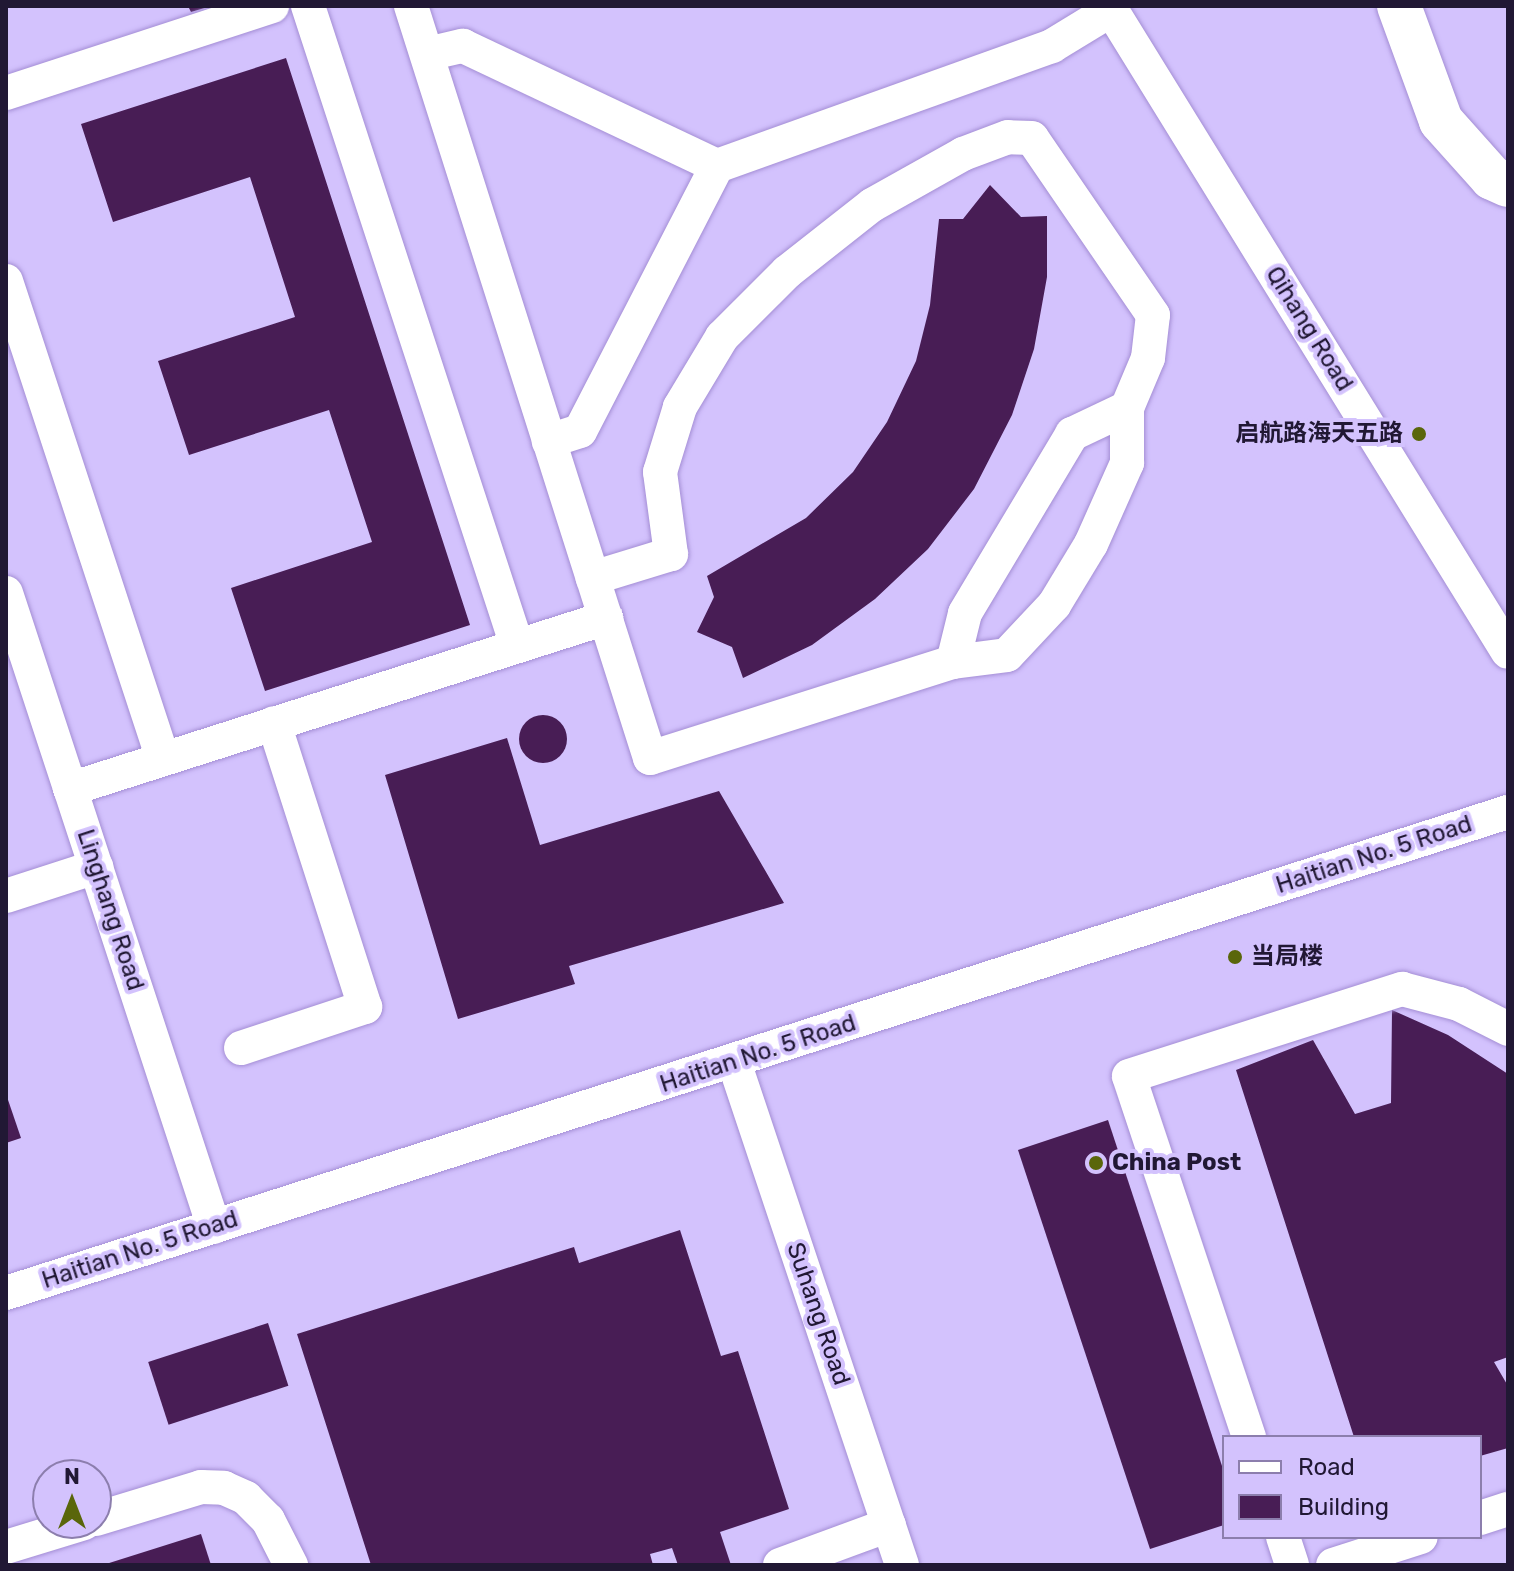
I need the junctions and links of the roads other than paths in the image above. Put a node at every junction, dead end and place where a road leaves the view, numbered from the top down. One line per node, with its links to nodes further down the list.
1 (272, 6): 7 (street)
2 (308, 6): 16 (street)
3 (411, 6): 6 (street)
4 (1399, 6): 9 (highway)
5 (1110, 8): 8 (street); 17 (street, Qihang Road)
6 (427, 54): 8 (street); 12 (street)
7 (6, 93)
8 (717, 166): 12 (street)
9 (1508, 185)
10 (6, 281): 20 (street)
11 (1127, 408): 13 (street); 18 (street); 18 (street)
12 (549, 441): 13 (street)
13 (593, 578): 15 (street)
14 (6, 593): 21 (street, Linghang Road)
15 (606, 618): 16 (street); 18 (street)
16 (517, 646): 19 (street)
17 (1508, 652)
18 (953, 662)
19 (274, 723): 20 (street); 26 (street)
20 (163, 759): 21 (street)
21 (70, 789): 23 (street, Linghang Road)
22 (1508, 812): 27 (street, Haitian No. 5 Road)
23 (96, 867): 24 (street); 28 (street, Linghang Road)
24 (6, 896)
25 (1508, 1029): 30 (street)
26 (241, 1048)
27 (734, 1062): 28 (street, Haitian No. 5 Road); 34 (street, Suhang Road)
28 (214, 1227): 29 (street, Haitian No. 5 Road)
29 (6, 1293)
30 (1248, 1435)
31 (1508, 1509): 33 (street)
32 (112, 1514): 39 (street)
33 (1482, 1517)
34 (889, 1525): 40 (street); 41 (street, Suhang Road)
35 (32, 1539): 38 (street)
36 (1284, 1539): 42 (street)
37 (1415, 1539): 43 (street)
38 (6, 1547)
39 (291, 1565)
40 (780, 1565)
41 (902, 1565)
42 (1292, 1565)
43 (1333, 1565)

